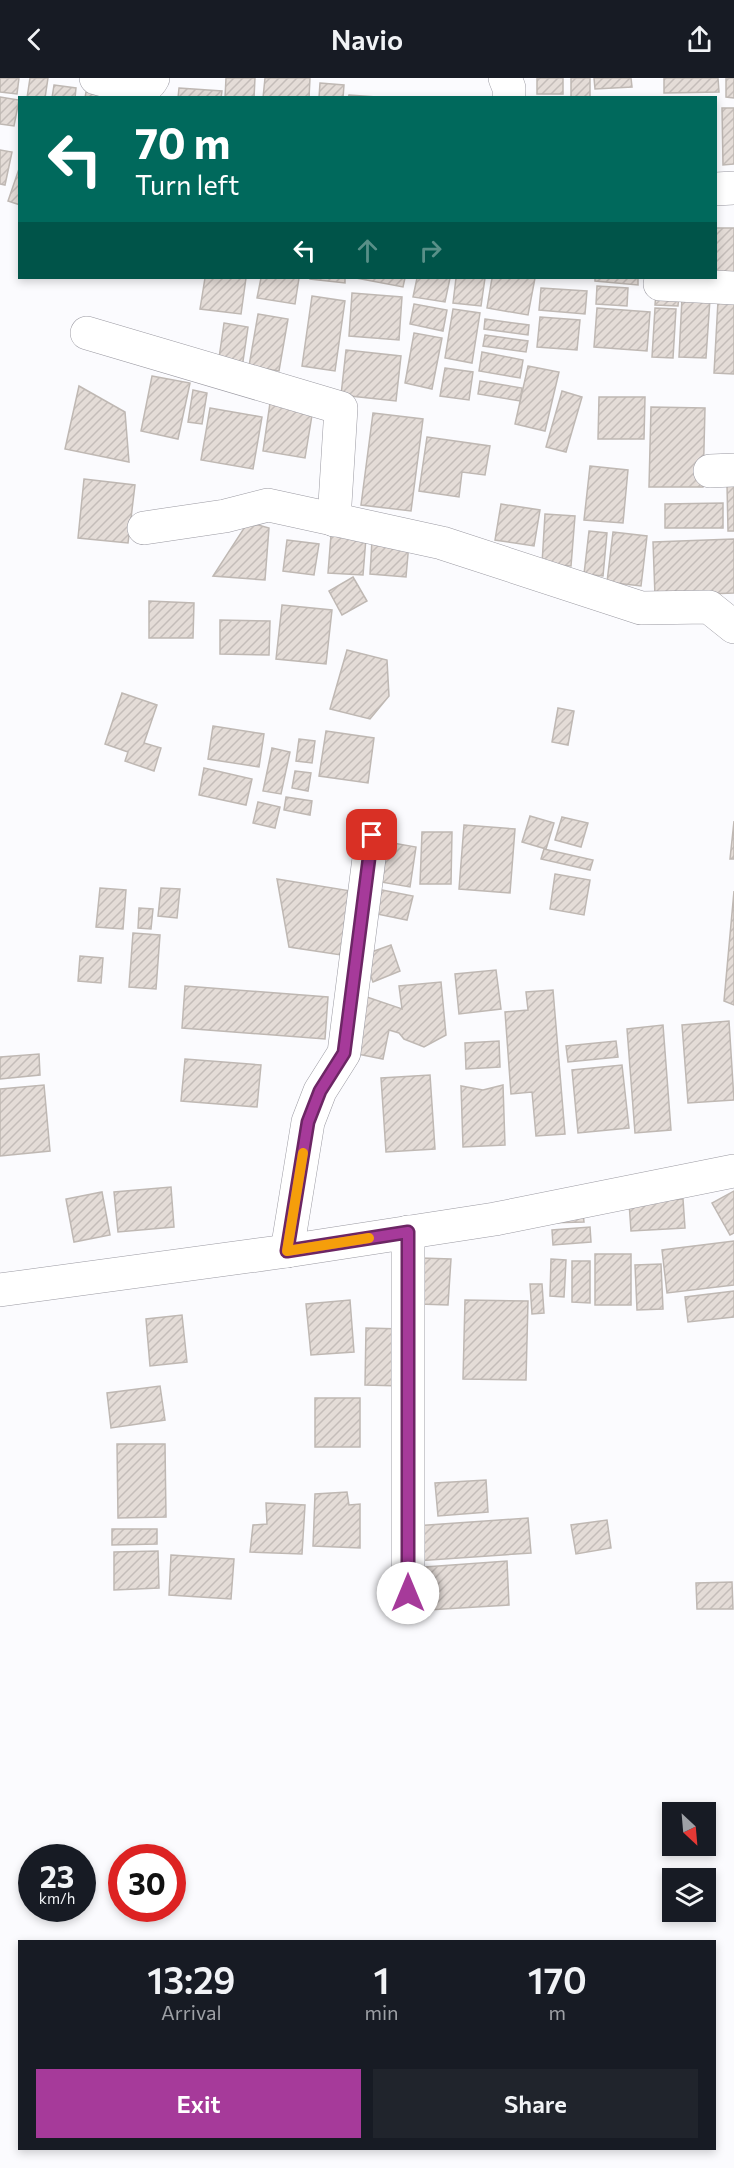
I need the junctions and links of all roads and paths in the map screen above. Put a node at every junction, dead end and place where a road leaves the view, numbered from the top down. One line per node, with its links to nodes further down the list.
1 (96, 78): 2 (street)
2 (153, 78)
3 (505, 78): 4 (street)
4 (509, 96)
5 (734, 188): 6 (street)
6 (717, 189)
7 (660, 284): 8 (street)
8 (734, 288)
9 (87, 333): 10 (street)
10 (334, 519): 11 (street); 12 (street)
11 (144, 528)
12 (734, 627)
13 (372, 835): 16 (street)
14 (734, 1172): 15 (street)
15 (408, 1232): 16 (street); 18 (street)
16 (287, 1251): 17 (street)
17 (0, 1290)
18 (408, 1593)

